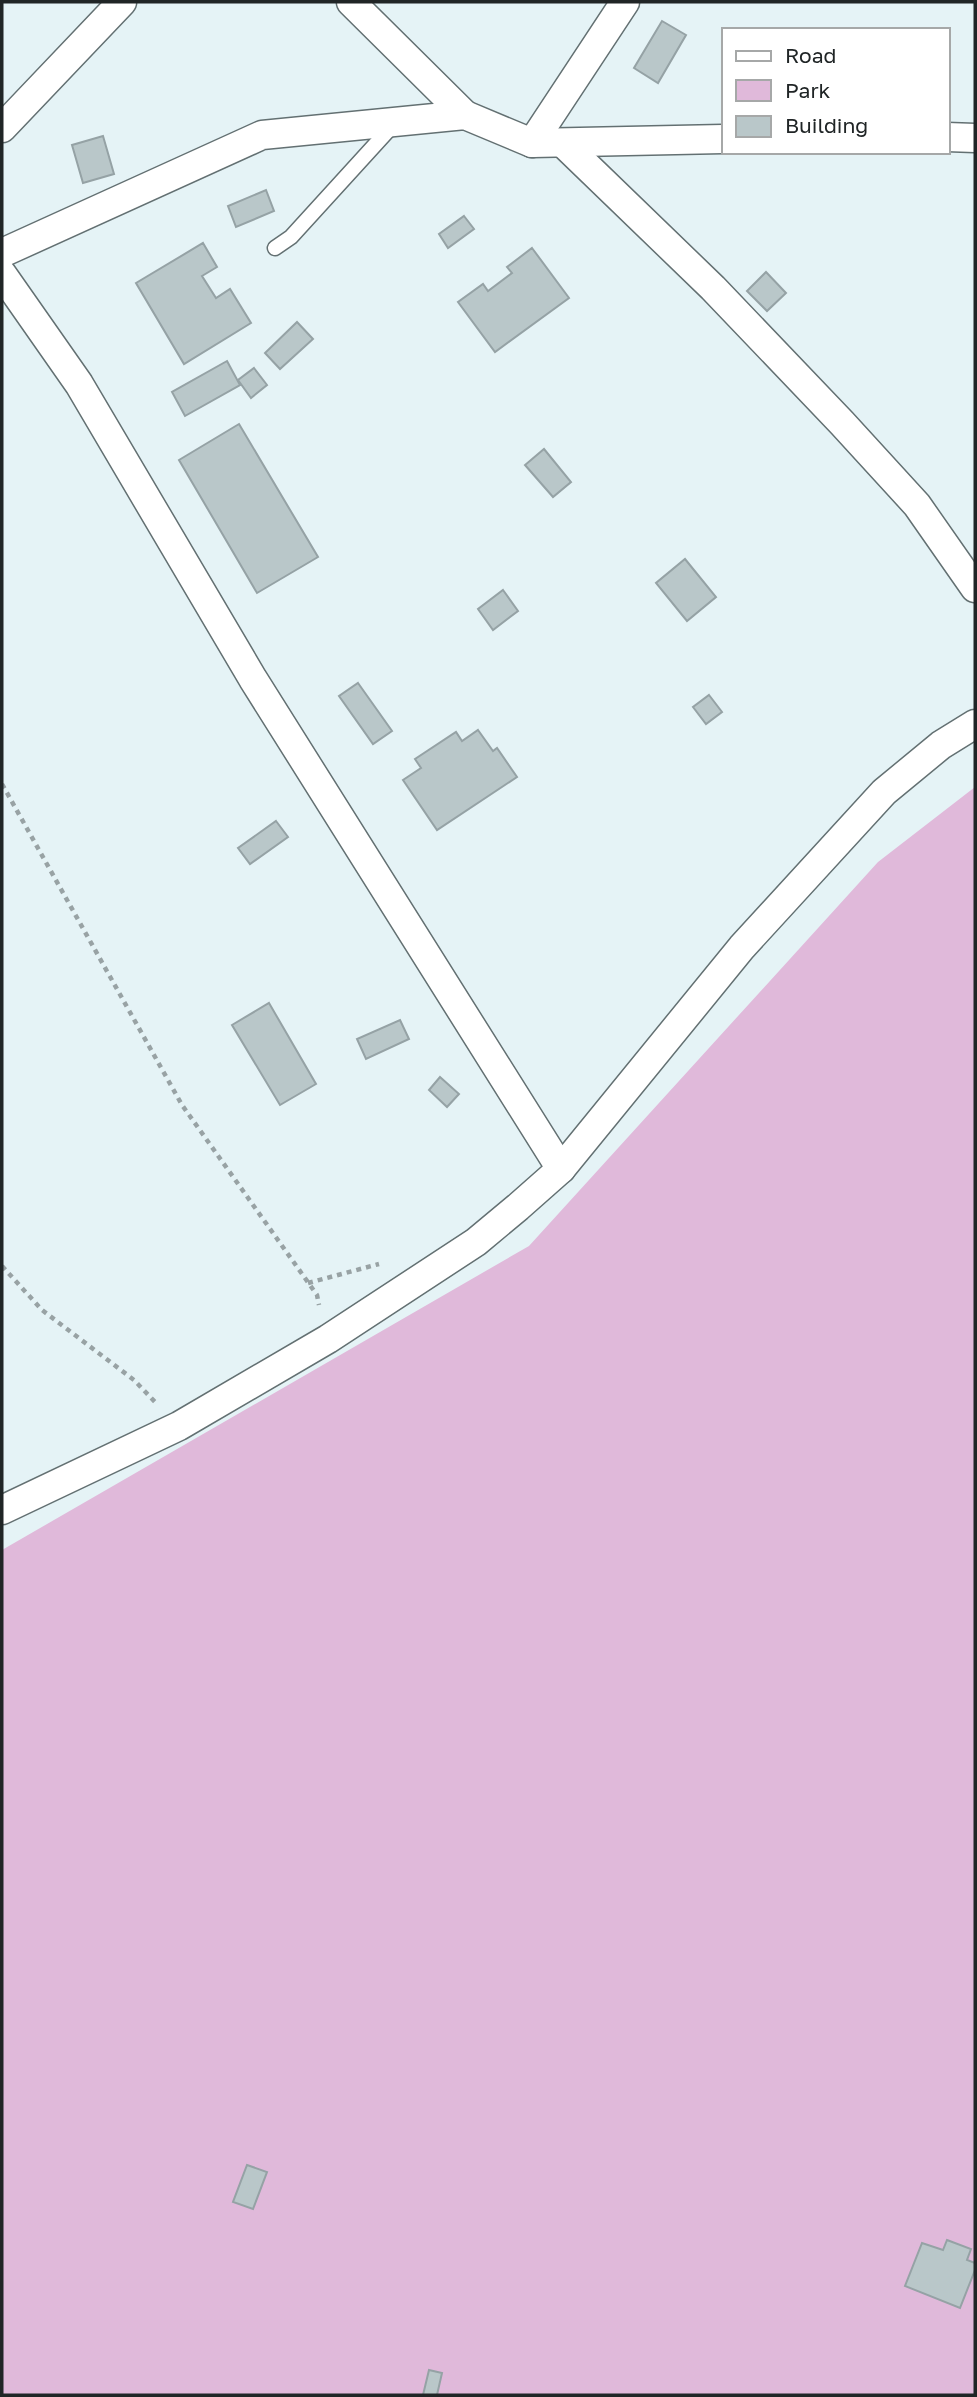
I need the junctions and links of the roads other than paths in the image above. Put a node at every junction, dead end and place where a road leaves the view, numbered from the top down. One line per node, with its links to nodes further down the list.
1 (122, 2): 6 (street)
2 (351, 2): 4 (street)
3 (625, 2): 10 (street)
4 (465, 115): 5 (street); 10 (street)
5 (394, 123): 12 (lane); 13 (street)
6 (2, 128)
7 (949, 137): 8 (street)
8 (975, 138)
9 (722, 139): 11 (street)
10 (532, 143): 11 (street)
11 (564, 144): 15 (street)
12 (275, 248)
13 (2, 253)
14 (2, 274): 17 (street)
15 (975, 588)
16 (975, 724): 17 (street)
17 (561, 1169): 18 (street)
18 (2, 1510)

